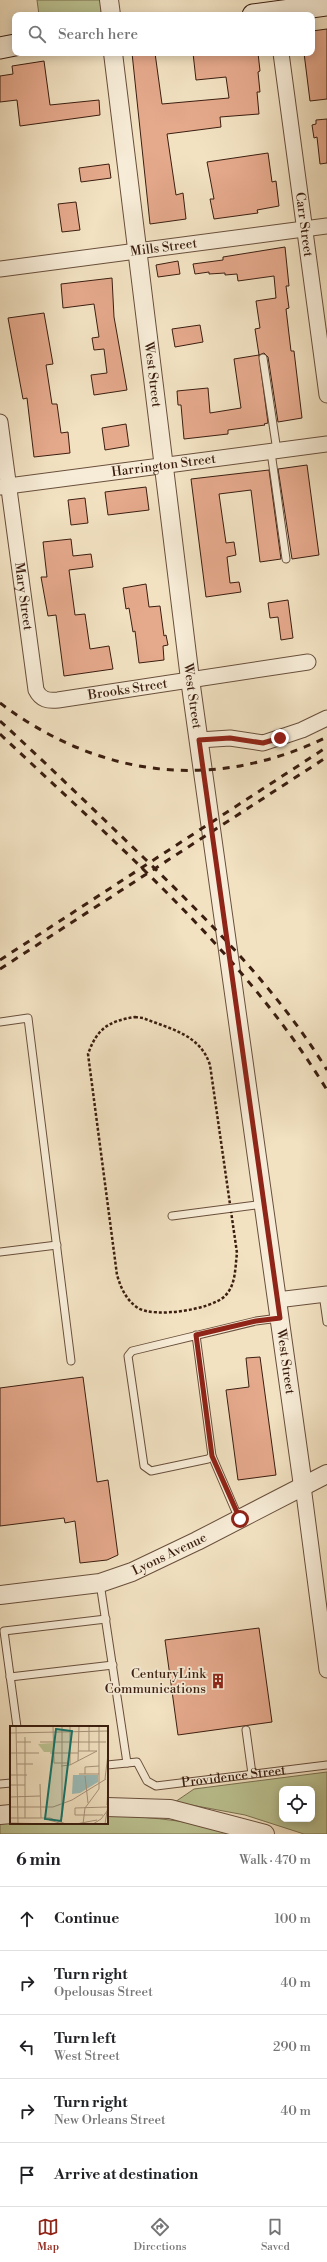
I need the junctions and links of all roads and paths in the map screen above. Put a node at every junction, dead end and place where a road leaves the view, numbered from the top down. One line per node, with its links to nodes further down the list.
1 (109, 0): 4 (street)
2 (327, 5): 3 (main road)
3 (275, 9): 5 (main road)
4 (111, 12)
5 (264, 12)
6 (12, 46): 7 (main road)
7 (0, 48)
8 (113, 56): 12 (street, West Street)
9 (281, 56): 11 (street, Carr Street)
10 (327, 226): 11 (street, Mills Street)
11 (303, 229): 12 (street, Mills Street); 15 (street, Carr Street)
12 (137, 251): 13 (street, Mills Street); 19 (street, West Street)
13 (0, 269)
14 (263, 358): 18 (lane)
15 (327, 395)
16 (0, 422): 20 (street, Mary Street)
17 (327, 444): 18 (street, Harrington Street)
18 (274, 451): 19 (street, Harrington Street); 21 (lane)
19 (163, 466): 20 (street, Harrington Street); 23 (street, West Street)
20 (4, 487): 24 (street, Mary Street)
21 (286, 559)
22 (308, 662): 23 (street, Brooks Street)
23 (190, 679): 24 (street, Brooks Street); 26 (street, West Street)
24 (42, 698)
25 (327, 718): 26 (street)
26 (199, 740): 28 (street, West Street)
27 (0, 1022): 31 (lane)
28 (264, 1204): 29 (lane); 34 (street, West Street)
29 (230, 1208): 29 (path); 30 (lane)
30 (172, 1216)
31 (56, 1245): 32 (lane); 38 (lane)
32 (0, 1252)
33 (325, 1294): 34 (street); 36 (lane)
34 (277, 1300): 35 (street, West Street)
35 (280, 1318): 37 (lane); 41 (street, West Street)
36 (327, 1322)
37 (196, 1335): 39 (lane); 39 (lane)
38 (71, 1361)
39 (212, 1456): 42 (lane)
40 (327, 1474): 41 (street, Lyons Avenue)
41 (303, 1486): 42 (street, Lyons Avenue); 47 (street, West Street)
42 (240, 1519): 43 (street, Lyons Avenue)
43 (100, 1583): 44 (street, Lyons Avenue); 45 (lane)
44 (0, 1595)
45 (106, 1619): 46 (lane); 48 (lane)
46 (113, 1665): 48 (lane); 51 (lane)
47 (327, 1670)
48 (10, 1677): 49 (lane)
49 (17, 1726)
50 (246, 1730): 54 (lane)
51 (127, 1763): 52 (lane); 54 (lane, Providence Street)
52 (108, 1765)
53 (327, 1765): 54 (lane, Providence Street)
54 (252, 1774)
55 (10, 1783): 56 (lane)
56 (0, 1784)
57 (108, 1807): 60 (street)
58 (10, 1814): 59 (street)
59 (0, 1815)
60 (265, 1834)

